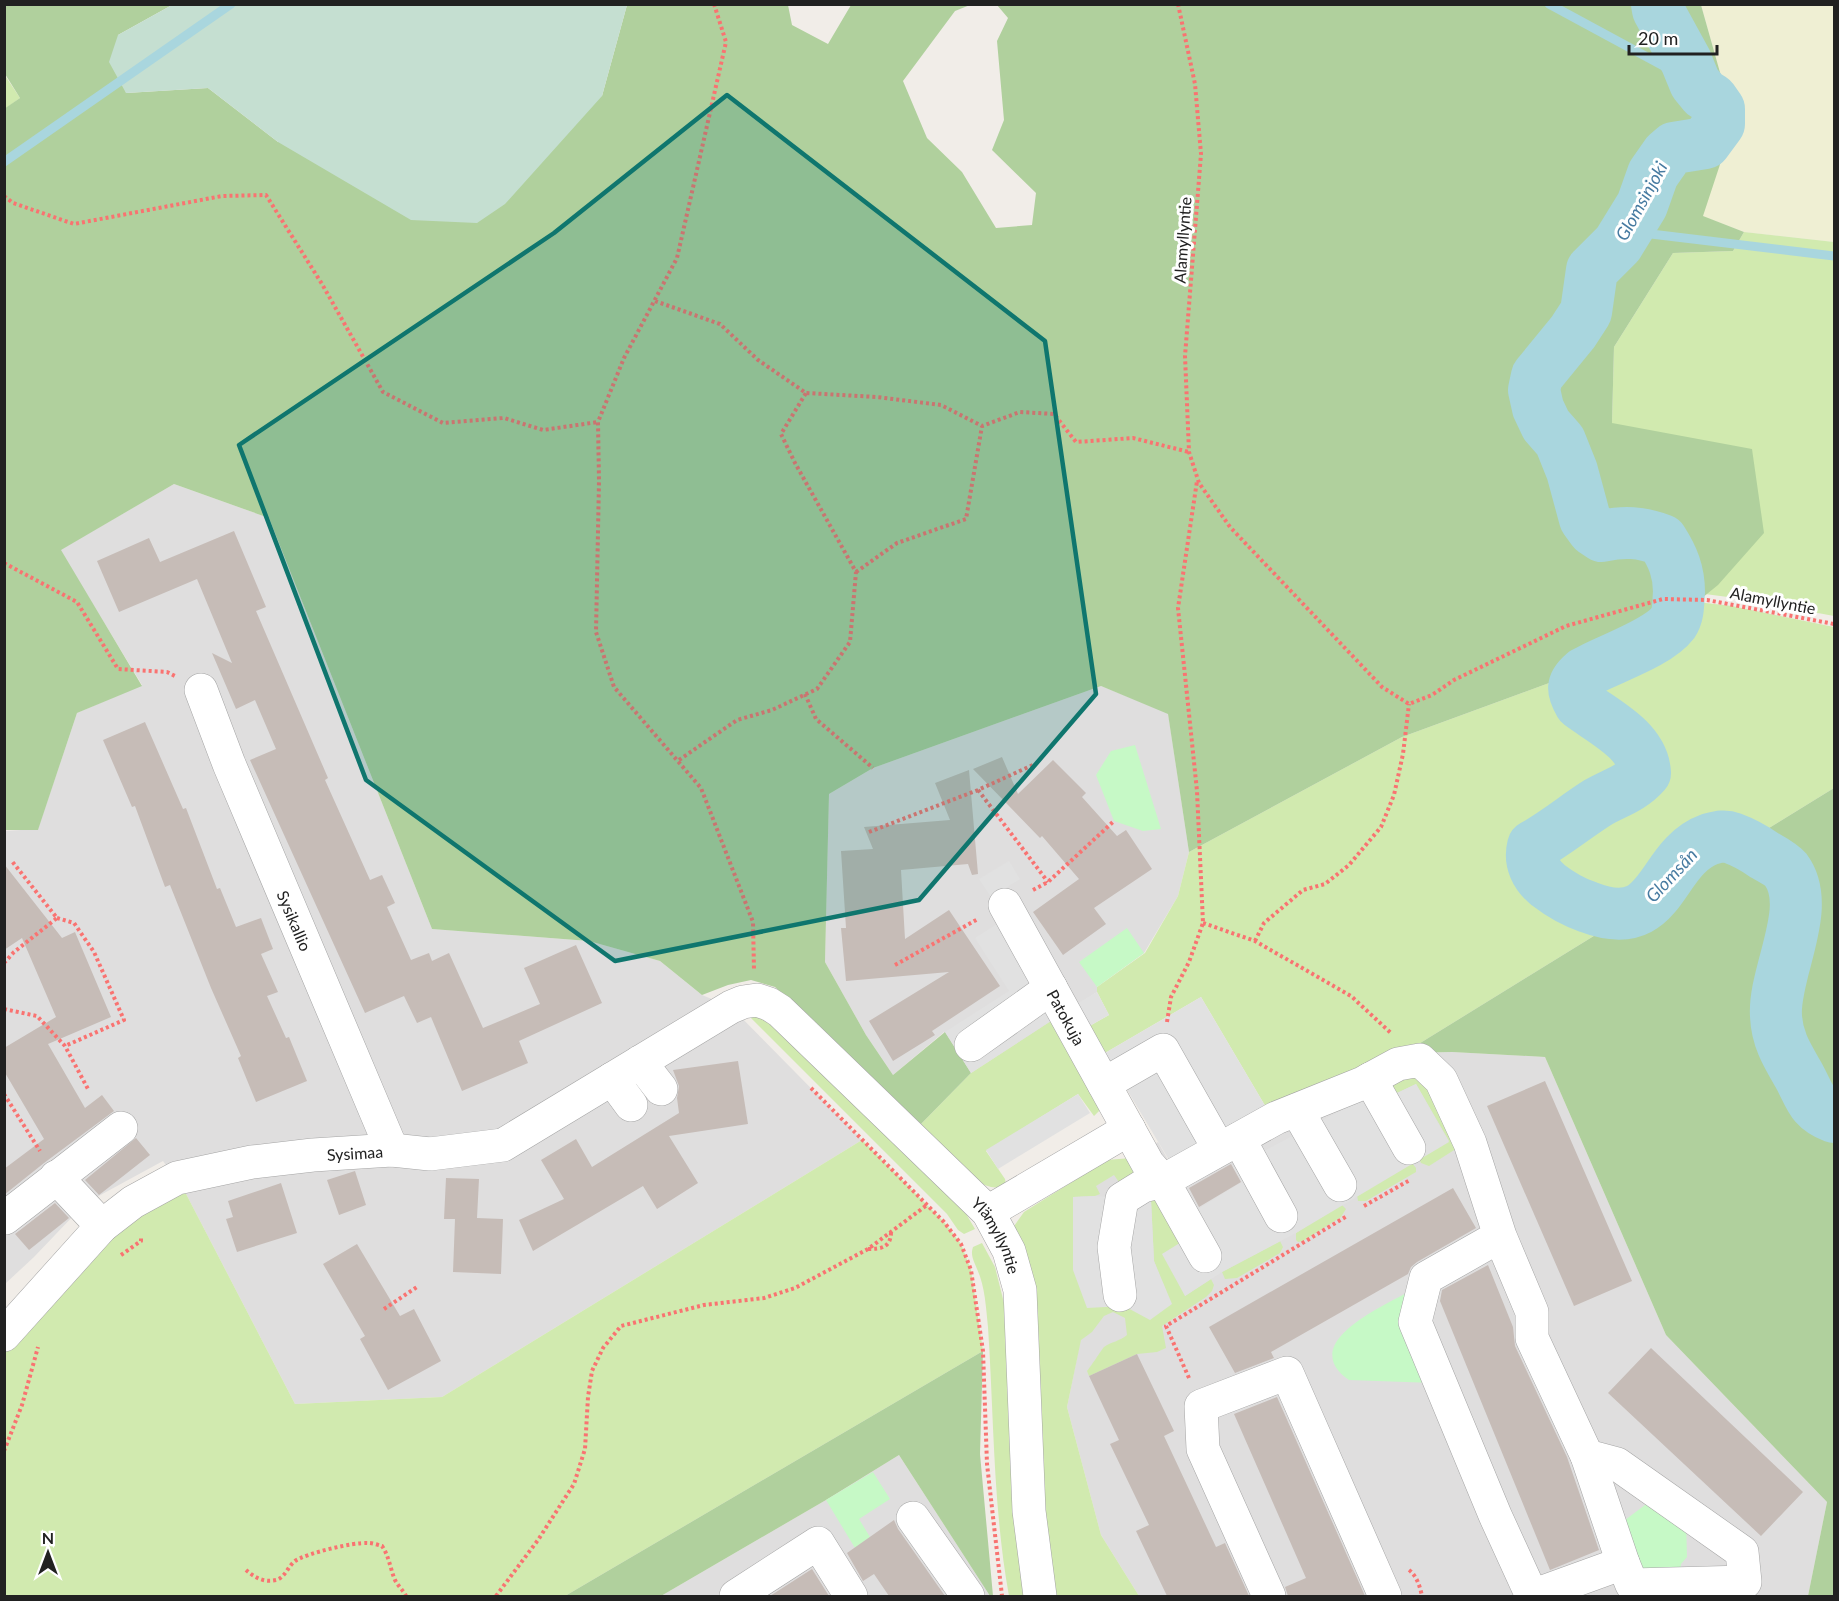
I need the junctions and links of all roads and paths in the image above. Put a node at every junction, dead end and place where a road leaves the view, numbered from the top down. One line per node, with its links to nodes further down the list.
1 (714, 4): 6 (path)
2 (1178, 4): 10 (path, Alamyllyntie)
3 (4, 195): 4 (path)
4 (10, 200): 5 (path); 8 (path)
5 (4, 203)
6 (655, 301): 7 (path); 8 (path)
7 (806, 393): 9 (path); 13 (path)
8 (598, 422): 20 (path)
9 (982, 426): 10 (path); 13 (path)
10 (1189, 452): 11 (path, Alamyllyntie)
11 (1197, 477): 19 (path); 30 (path)
12 (4, 563): 17 (path)
13 (856, 572): 18 (path)
14 (1834, 619): 15 (path)
15 (1824, 622): 16 (path, Alamyllyntie); 19 (path, Alamyllyntie)
16 (1834, 624)
17 (201, 690): 54 (street, Sysikallio)
18 (805, 694): 20 (path); 22 (path)
19 (1409, 704): 31 (path)
20 (679, 760): 35 (path)
21 (1035, 765): 23 (path)
22 (873, 768)
23 (978, 790): 25 (path); 27 (path)
24 (1114, 821): 27 (path)
25 (869, 832)
26 (11, 860): 29 (path)
27 (1048, 882): 28 (path)
28 (1005, 905): 33 (path); 34 (street, Patokuja)
29 (57, 918): 32 (path); 38 (path)
30 (1203, 923): 31 (path); 39 (path)
31 (1255, 940): 40 (path)
32 (4, 963)
33 (895, 965)
34 (1051, 988): 37 (street); 45 (street, Patokuja)
35 (744, 1004): 41 (street, Sysimaa); 61 (street, Ylämyllyntie)
36 (4, 1009): 38 (path)
37 (971, 1045)
38 (65, 1046): 46 (path)
39 (1162, 1050): 45 (street); 53 (street)
40 (1420, 1060): 43 (street); 66 (street)
41 (640, 1062): 42 (street, Sysimaa); 47 (street)
42 (612, 1079): 49 (street); 54 (street, Sysimaa)
43 (1370, 1079): 50 (street); 55 (street)
44 (805, 1082): 60 (path)
45 (1104, 1084): 52 (street, Patokuja)
46 (88, 1089)
47 (661, 1089)
48 (4, 1094): 56 (path)
49 (631, 1105)
50 (1297, 1110): 53 (street); 58 (street)
51 (121, 1128): 56 (street)
52 (1129, 1129): 57 (street, Patokuja); 61 (street)
53 (1229, 1144): 57 (street); 62 (street)
54 (392, 1150): 59 (street, Sysimaa)
55 (1411, 1163): 75 (path)
56 (56, 1177): 63 (street); 64 (street)
57 (1162, 1181): 68 (street, Patokuja); 71 (street)
58 (1340, 1185)
59 (133, 1202): 64 (street, Sysimaa); 69 (path)
60 (927, 1205): 65 (path); 86 (path)
61 (988, 1212): 87 (street, Ylämyllyntie)
62 (1281, 1216)
63 (5, 1218)
64 (102, 1226): 73 (street, Sysimaa)
65 (891, 1232): 67 (path); 67 (path)
66 (1500, 1236): 77 (street); 79 (street)
67 (868, 1249): 82 (path)
68 (1205, 1256)
69 (114, 1260)
70 (417, 1287): 72 (path)
71 (1120, 1295)
72 (384, 1309)
73 (4, 1335)
74 (39, 1340): 76 (path)
75 (1201, 1406): 88 (street); 89 (street)
76 (4, 1451)
77 (1587, 1456): 79 (street); 79 (street)
78 (913, 1518): 85 (street)
79 (1623, 1563)
80 (246, 1570): 81 (path)
81 (406, 1596)
82 (496, 1596)
83 (736, 1596): 84 (street)
84 (851, 1596)
85 (968, 1596)
86 (1002, 1596)
87 (1040, 1596)
88 (1269, 1596)
89 (1385, 1596)

